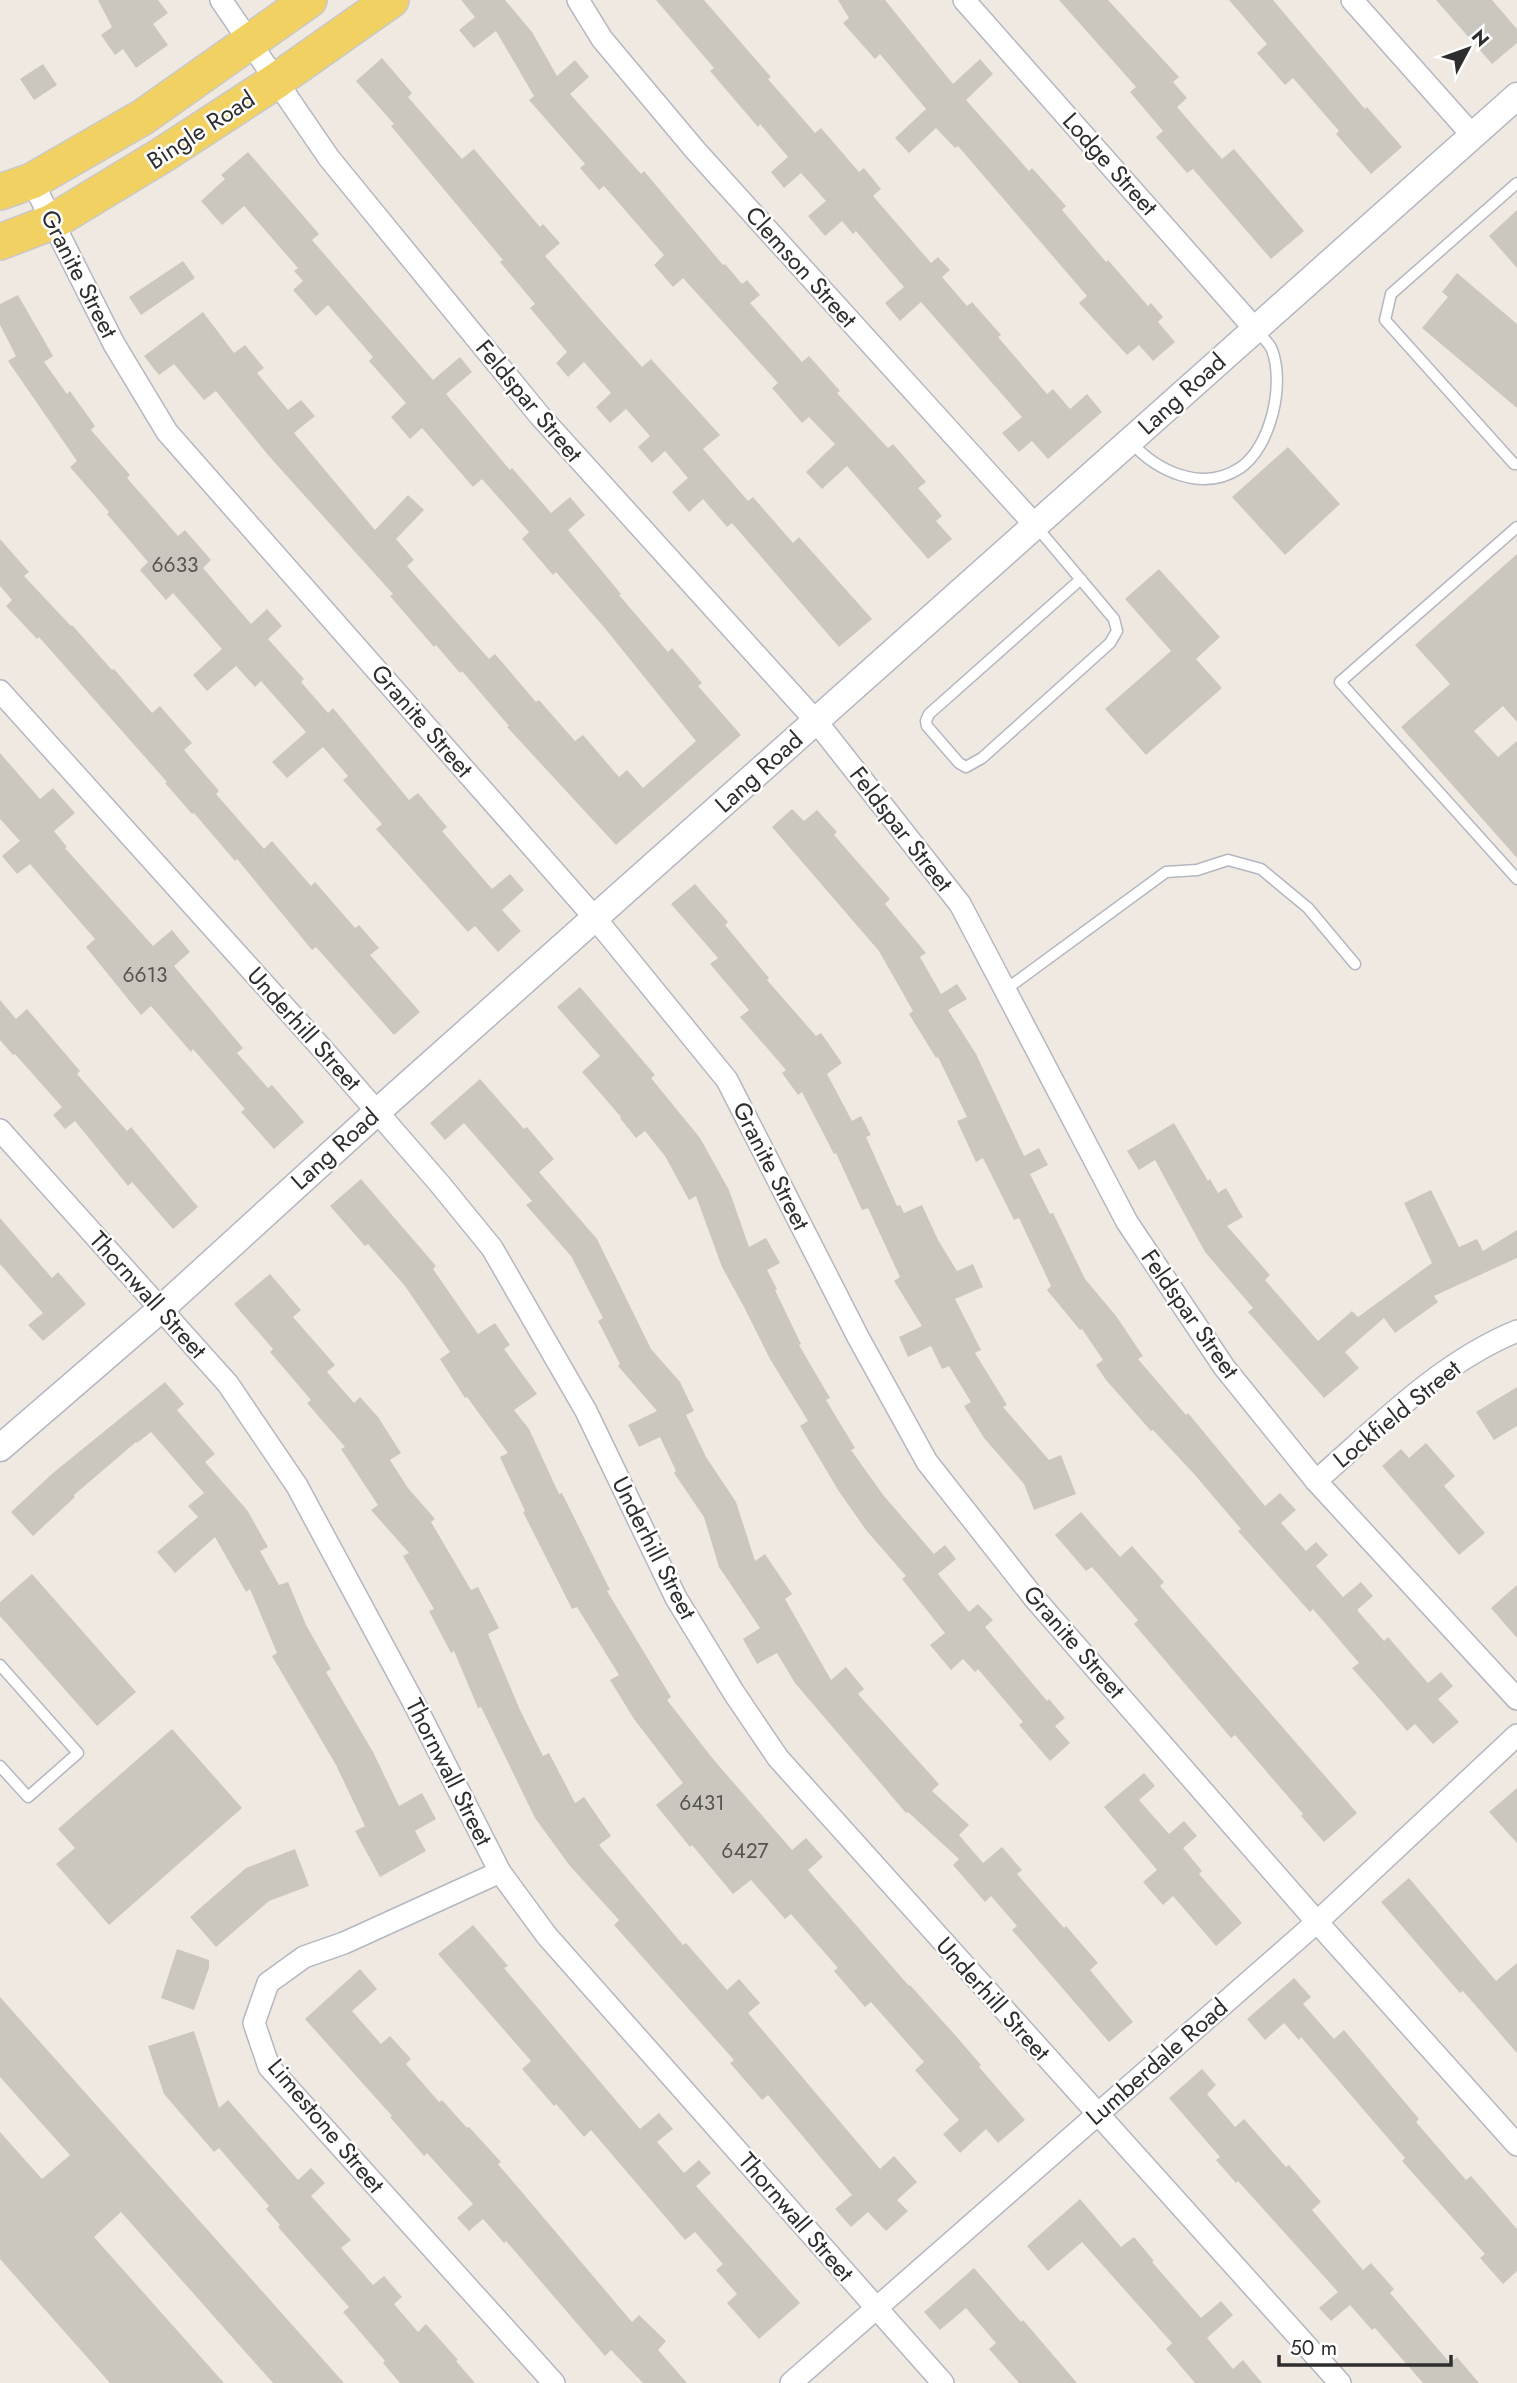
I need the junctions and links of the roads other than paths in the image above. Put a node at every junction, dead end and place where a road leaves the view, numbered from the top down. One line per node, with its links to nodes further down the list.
1 (221, 0): 7 (street, Feldspar Street)
2 (309, 0): 7 (main road, Bingle Road)
3 (390, 0): 8 (main road, Bingle Road)
4 (578, 0): 18 (street, Clemson Street)
5 (964, 0): 15 (street, Lodge Street)
6 (1352, 0): 10 (street)
7 (250, 43): 8 (street, Feldspar Street); 12 (main road, Bingle Road)
8 (276, 81): 13 (main road, Bingle Road); 22 (street, Feldspar Street)
9 (1517, 96): 10 (street, Lang Road)
10 (1473, 136): 15 (street, Lang Road)
11 (1517, 183): 17 (lane)
12 (16, 187): 13 (street, Granite Street)
13 (52, 222): 14 (main road, Bingle Road); 24 (street, Granite Street)
14 (0, 242)
15 (1255, 329): 16 (street, Lang Road); 16 (lane)
16 (1130, 441): 18 (street, Lang Road)
17 (1517, 464)
18 (1035, 526): 20 (lane); 22 (street, Lang Road)
19 (1517, 527): 23 (lane)
20 (1081, 579): 20 (lane)
21 (0, 691): 27 (street, Underhill Street)
22 (816, 721): 24 (street, Lang Road); 26 (street, Feldspar Street)
23 (1517, 879)
24 (595, 918): 27 (street, Lang Road); 38 (street, Granite Street)
25 (1355, 964): 26 (lane)
26 (1005, 990): 32 (street, Feldspar Street)
27 (377, 1112): 29 (street, Lang Road); 39 (street, Underhill Street)
28 (0, 1129): 29 (street, Thornwall Street)
29 (161, 1309): 31 (street, Lang Road); 37 (street, Thornwall Street)
30 (1517, 1331): 32 (street, Lockfield Street)
31 (0, 1448)
32 (1316, 1481): 34 (street, Feldspar Street)
33 (0, 1665): 36 (lane)
34 (1517, 1699)
35 (1517, 1735): 38 (street, Lumberdale Road)
36 (0, 1766)
37 (500, 1872): 41 (street, Thornwall Street); 42 (street, Limestone Street)
38 (1317, 1922): 39 (street, Lumberdale Road); 40 (street, Granite Street)
39 (1096, 2114): 41 (street, Lumberdale Road); 45 (street, Underhill Street)
40 (1517, 2145)
41 (876, 2308): 43 (street, Lumberdale Road); 44 (street, Thornwall Street)
42 (554, 2383)
43 (791, 2383)
44 (943, 2383)
45 (1340, 2383)

